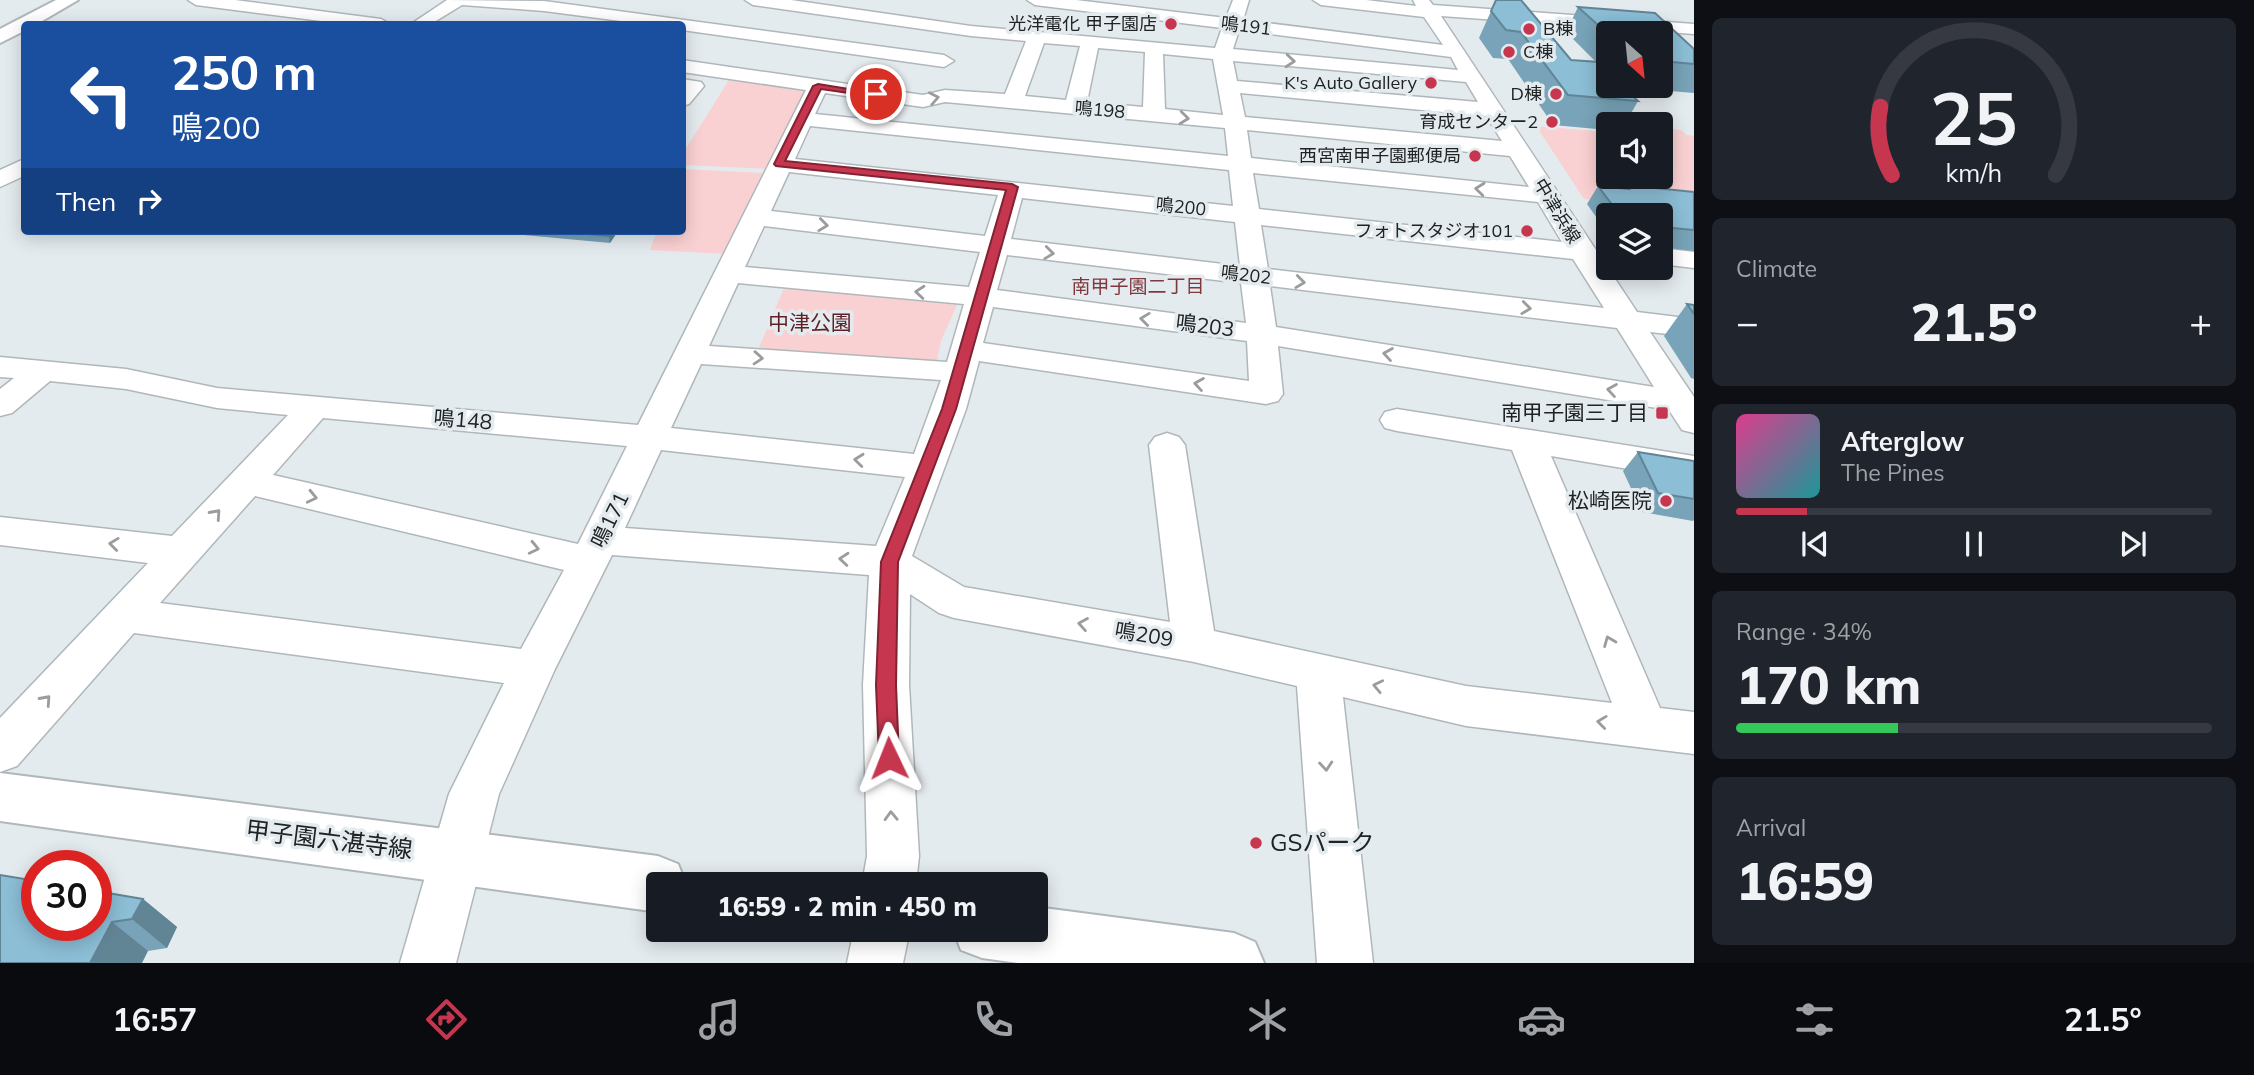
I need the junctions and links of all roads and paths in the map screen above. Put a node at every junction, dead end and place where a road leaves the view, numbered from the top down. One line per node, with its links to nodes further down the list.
1 (56, 0): 33 (main road)
2 (69, 0): 21 (main road)
3 (196, 0): 18 (street)
4 (461, 0): 12 (street); 23 (street)
5 (753, 0): 19 (street)
6 (915, 0): 19 (street, 鳴171)
7 (1035, 0): 11 (street, 鳴191)
8 (1241, 0): 27 (street)
9 (1318, 0): 14 (street); 34 (street)
10 (1524, 0): 13 (street)
11 (1076, 2): 27 (street, 鳴191); 36 (street)
12 (550, 3): 20 (street); 24 (street)
13 (1599, 6): 16 (street); 25 (street)
14 (1425, 7): 26 (street); 40 (street, 中津浜線)
15 (309, 8): 18 (street); 22 (street)
16 (1694, 12)
17 (718, 13): 29 (street)
18 (289, 18)
19 (894, 19): 36 (street); 38 (street, 鳴171)
20 (514, 20)
21 (30, 21)
22 (368, 21)
23 (424, 21)
24 (647, 21)
25 (1616, 21)
26 (1596, 22)
27 (1232, 24): 34 (street, 鳴191); 41 (street)
28 (21, 26): 35 (main road)
29 (686, 28)
30 (686, 28): 38 (street)
31 (1673, 28): 32 (street)
32 (1694, 29)
33 (0, 30)
34 (1309, 33): 40 (street, 鳴191)
35 (0, 37)
36 (1043, 38): 37 (street); 49 (street)
37 (1090, 43): 39 (street); 50 (street)
38 (856, 50): 42 (street); 46 (street, 鳴171)
39 (1154, 50): 41 (street); 52 (street)
40 (1457, 52): 44 (street, 中津浜線)
41 (1222, 55): 44 (street, one-way to 44); 47 (street)
42 (944, 61)
43 (686, 67): 46 (street, 鳴198)
44 (1473, 78): 51 (street, 中津浜線)
45 (686, 85): 48 (street)
46 (820, 85): 49 (street, 鳴198, one-way to 49); 57 (street, 鳴171); 58 (street)
47 (1227, 86): 51 (street); 53 (street)
48 (686, 95)
49 (1013, 102): 50 (street, 鳴198)
50 (1075, 108): 52 (street, 鳴198)
51 (1493, 110): 54 (street, 中津浜線)
52 (1154, 114): 53 (street, 鳴198, one-way to 53)
53 (1235, 123): 54 (street, 鳴198); 58 (street)
54 (1520, 150): 62 (street, 中津浜線)
55 (21, 154): 56 (street)
56 (0, 155)
57 (779, 164): 61 (street, 鳴200); 64 (street, 鳴171)
58 (1239, 164): 62 (street, one-way to 58); 63 (street)
59 (21, 168): 60 (street)
60 (0, 180)
61 (1012, 187): 63 (street, 鳴200); 65 (street)
62 (1548, 196): 66 (street, 中津浜線)
63 (1247, 214): 66 (street, 鳴200); 70 (street)
64 (756, 217): 65 (street, 鳴202, one-way to 65); 69 (street, 鳴171)
65 (994, 246): 70 (street, 鳴202, one-way to 70); 71 (street)
66 (1590, 250): 72 (street, 中津浜線)
67 (1673, 257): 68 (street)
68 (1694, 260)
69 (728, 274): 71 (street, 鳴203, one-way to 69); 75 (street, 鳴171)
70 (1254, 276): 72 (street, 鳴202, one-way to 72); 74 (street)
71 (981, 297): 74 (street, 鳴203, one-way to 71); 76 (street)
72 (1626, 319): 73 (street, 鳴202); 79 (street, 中津浜線)
73 (1694, 328)
74 (1262, 334): 76 (street, one-way to 76); 79 (street, 鳴203, one-way to 74)
75 (690, 354): 76 (street, one-way to 76); 83 (street, 鳴171)
76 (963, 361): 86 (street)
77 (0, 367): 78 (street, 鳴148)
78 (44, 370): 80 (street); 81 (street, 鳴148)
79 (1685, 402)
80 (0, 406)
81 (314, 407): 83 (street, 鳴148); 88 (street)
82 (1398, 420): 84 (street)
83 (650, 437): 86 (street, 鳴148, one-way to 83); 90 (street, 鳴171)
84 (1526, 440): 87 (street); 97 (street, one-way to 84)
85 (1167, 445): 94 (street)
86 (927, 467): 92 (street)
87 (1694, 468)
88 (246, 481): 90 (street, 鳴209, one-way to 90); 91 (street, one-way to 88)
89 (0, 531): 91 (street, one-way to 89)
90 (595, 550): 92 (street, 鳴209, one-way to 90); 95 (street, 鳴171)
91 (182, 552): 93 (street)
92 (890, 562): 94 (street, 鳴209, one-way to 92); 102 (street, one-way to 92)
93 (124, 615): 95 (street); 99 (street, one-way to 93)
94 (1194, 644): 96 (street, 鳴209)
95 (533, 669): 101 (street, 鳴171)
96 (1318, 673): 97 (street, 鳴209, one-way to 96); 109 (street, one-way to 109)
97 (1645, 727): 98 (street, 鳴209)
98 (1694, 733)
99 (0, 751)
100 (0, 797): 101 (main road, 甲子園六湛寺線)
101 (457, 856): 103 (main road, 甲子園六湛寺線); 106 (street, 鳴171)
102 (891, 872)
103 (646, 882)
104 (1048, 938): 108 (main road)
105 (879, 942): 107 (street)
106 (428, 963)
107 (875, 963)
108 (1234, 963)
109 (1345, 963)

